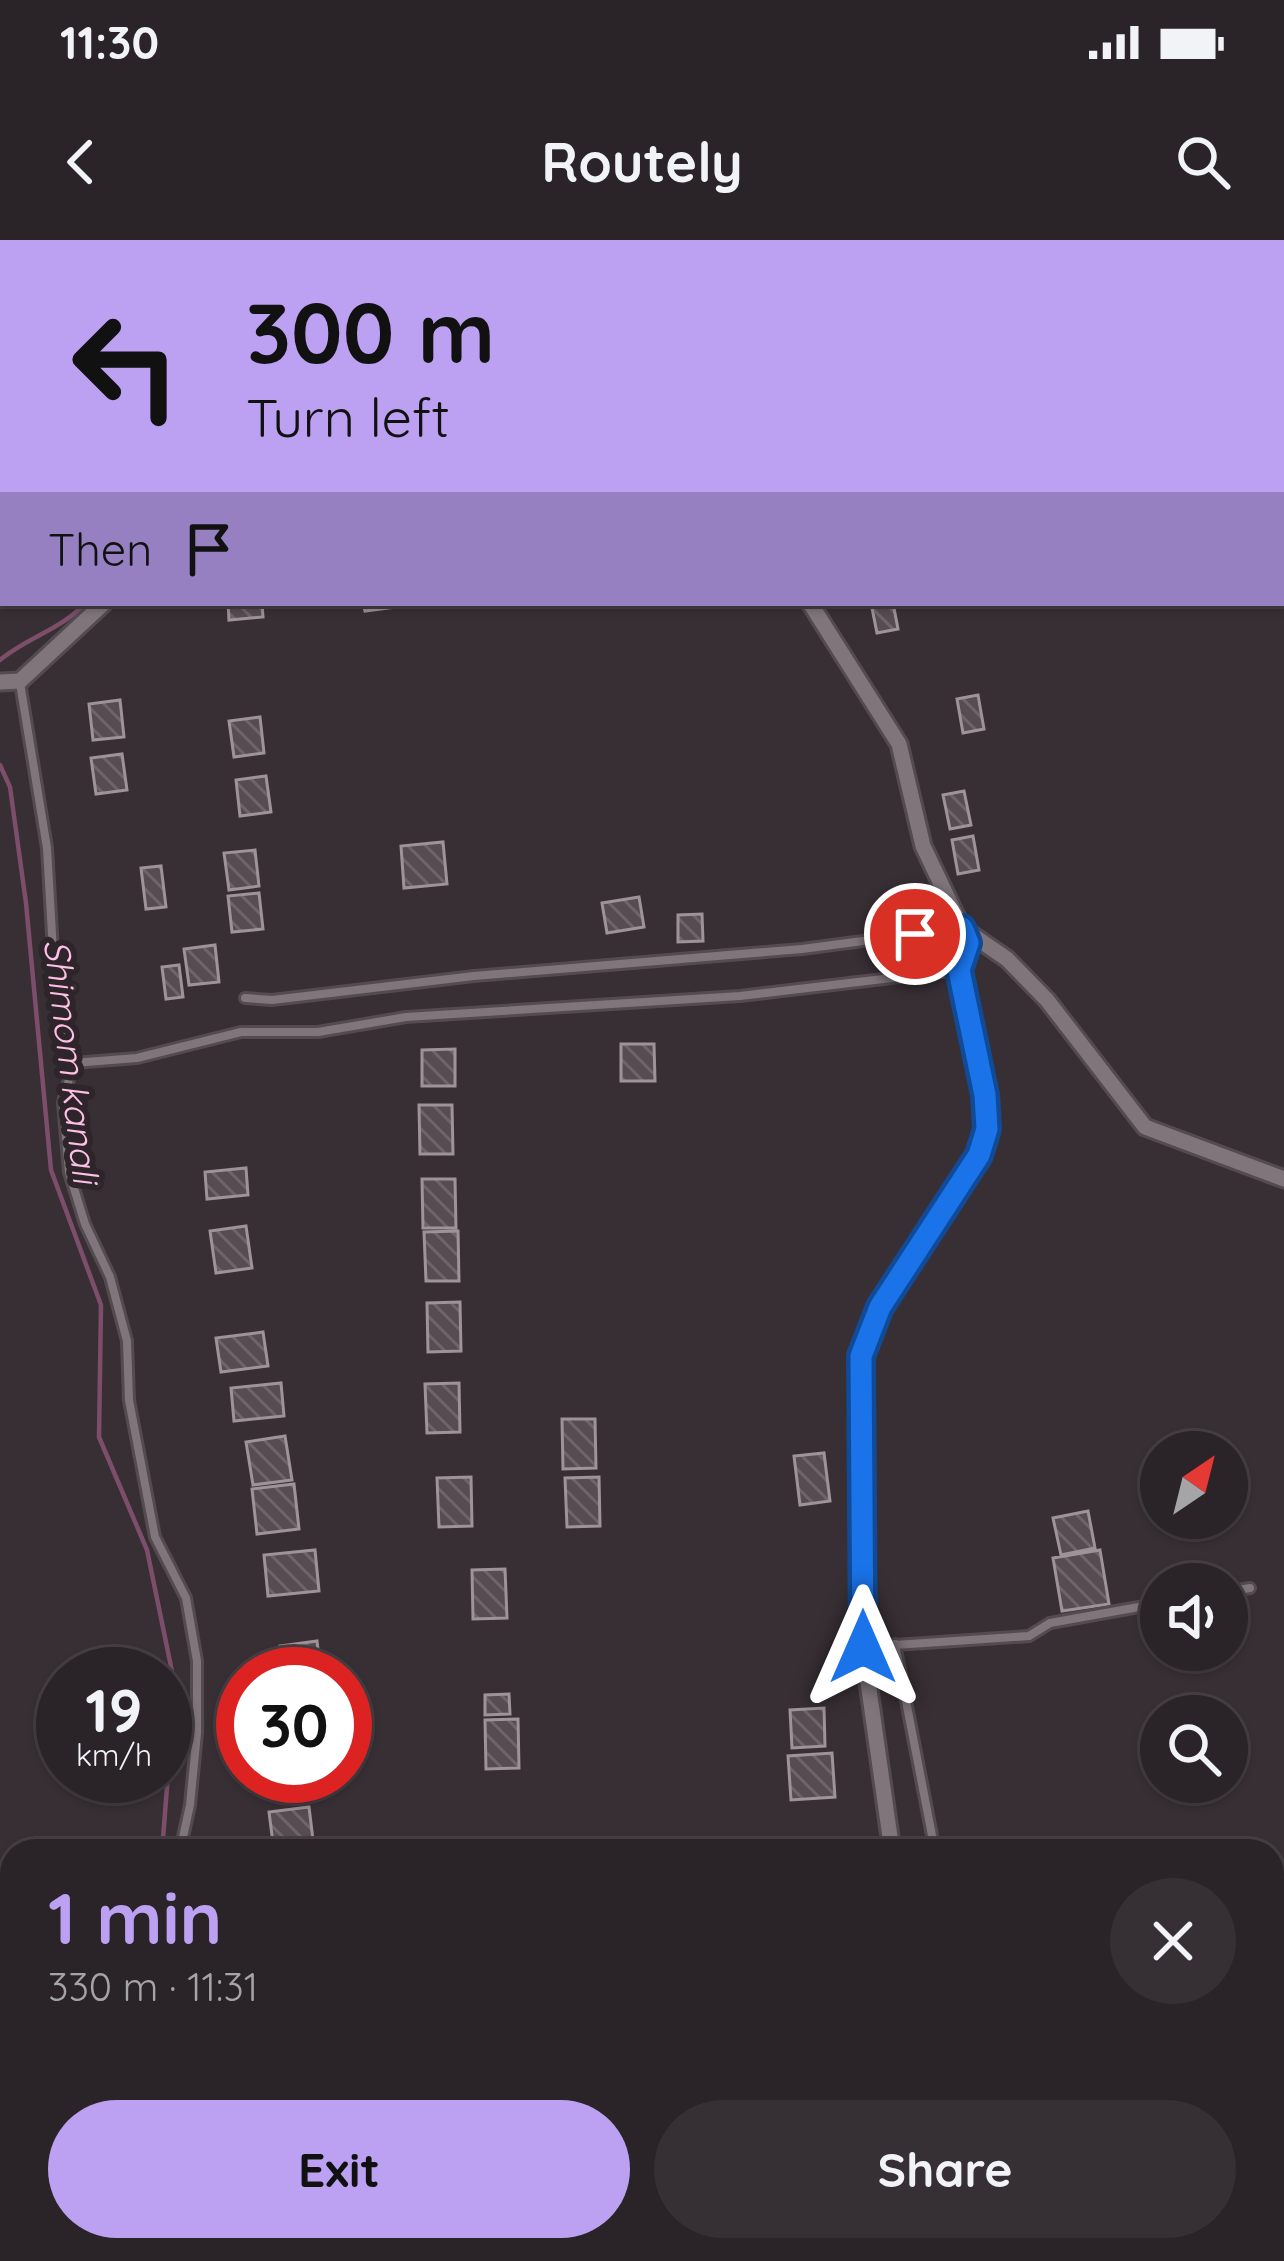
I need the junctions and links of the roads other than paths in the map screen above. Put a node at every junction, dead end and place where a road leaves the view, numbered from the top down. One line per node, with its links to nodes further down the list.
1 (101, 606): 3 (street)
2 (812, 606): 5 (street)
3 (20, 681): 4 (street); 8 (lane)
4 (0, 682)
5 (962, 928): 6 (lane); 7 (lane); 9 (street)
6 (959, 970): 8 (lane); 12 (street)
7 (244, 998)
8 (73, 1064): 13 (lane)
9 (1284, 1179)
10 (1140, 1608): 11 (lane)
11 (895, 1644): 12 (lane); 15 (lane)
12 (863, 1647): 14 (street)
13 (183, 1839)
14 (890, 1839)
15 (933, 1839)

